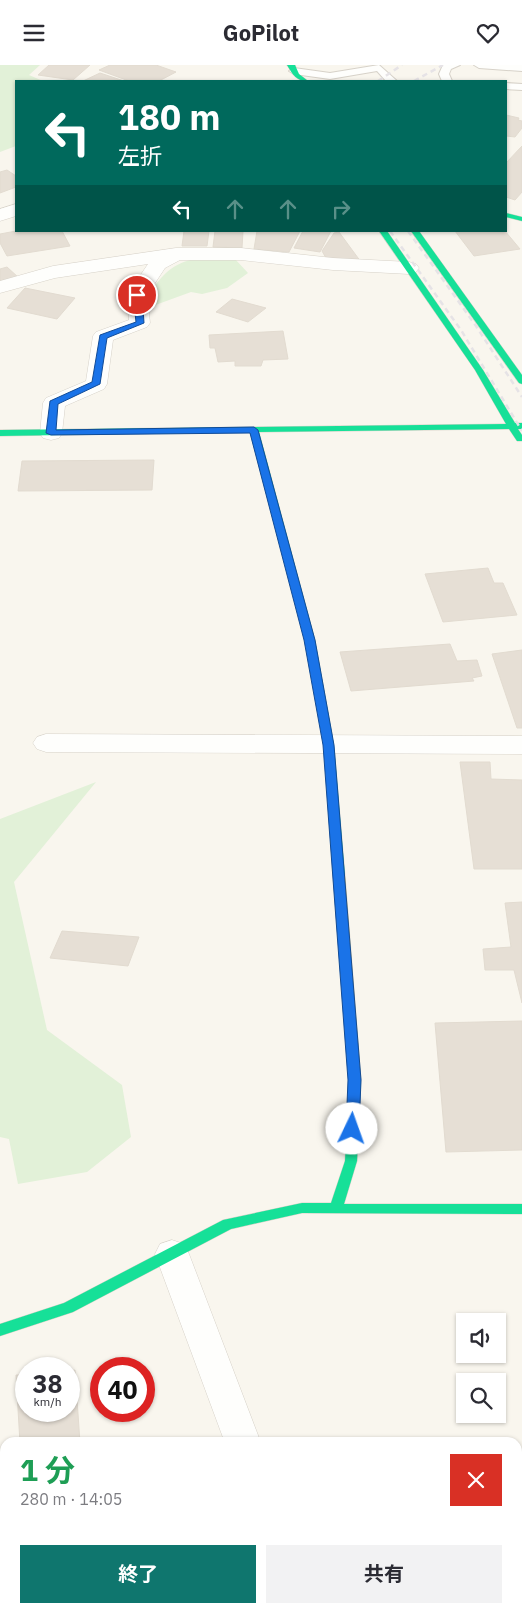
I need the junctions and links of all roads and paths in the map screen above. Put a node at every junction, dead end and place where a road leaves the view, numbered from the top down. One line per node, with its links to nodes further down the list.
1 (455, 65): 6 (lane)
2 (479, 65): 3 (lane)
3 (522, 68)
4 (296, 75): 5 (lane)
5 (391, 80)
6 (447, 80)
7 (507, 86): 8 (lane)
8 (522, 87)
9 (15, 210): 10 (street)
10 (0, 215)
11 (507, 215): 12 (street)
12 (522, 219)
13 (384, 232): 16 (street)
14 (416, 232): 18 (street)
15 (176, 254): 16 (street); 17 (street); 22 (street)
16 (409, 268): 19 (street)
17 (0, 287)
18 (522, 381)
19 (518, 426): 20 (street); 23 (street)
20 (254, 430): 22 (street); 25 (street)
21 (0, 433): 22 (street)
22 (51, 433)
23 (522, 442)
24 (46, 743): 25 (street)
25 (329, 745): 26 (street); 27 (street)
26 (522, 745)
27 (336, 1209): 28 (street); 29 (street)
28 (522, 1209)
29 (172, 1254): 30 (street); 31 (street)
30 (0, 1330)
31 (241, 1437)

